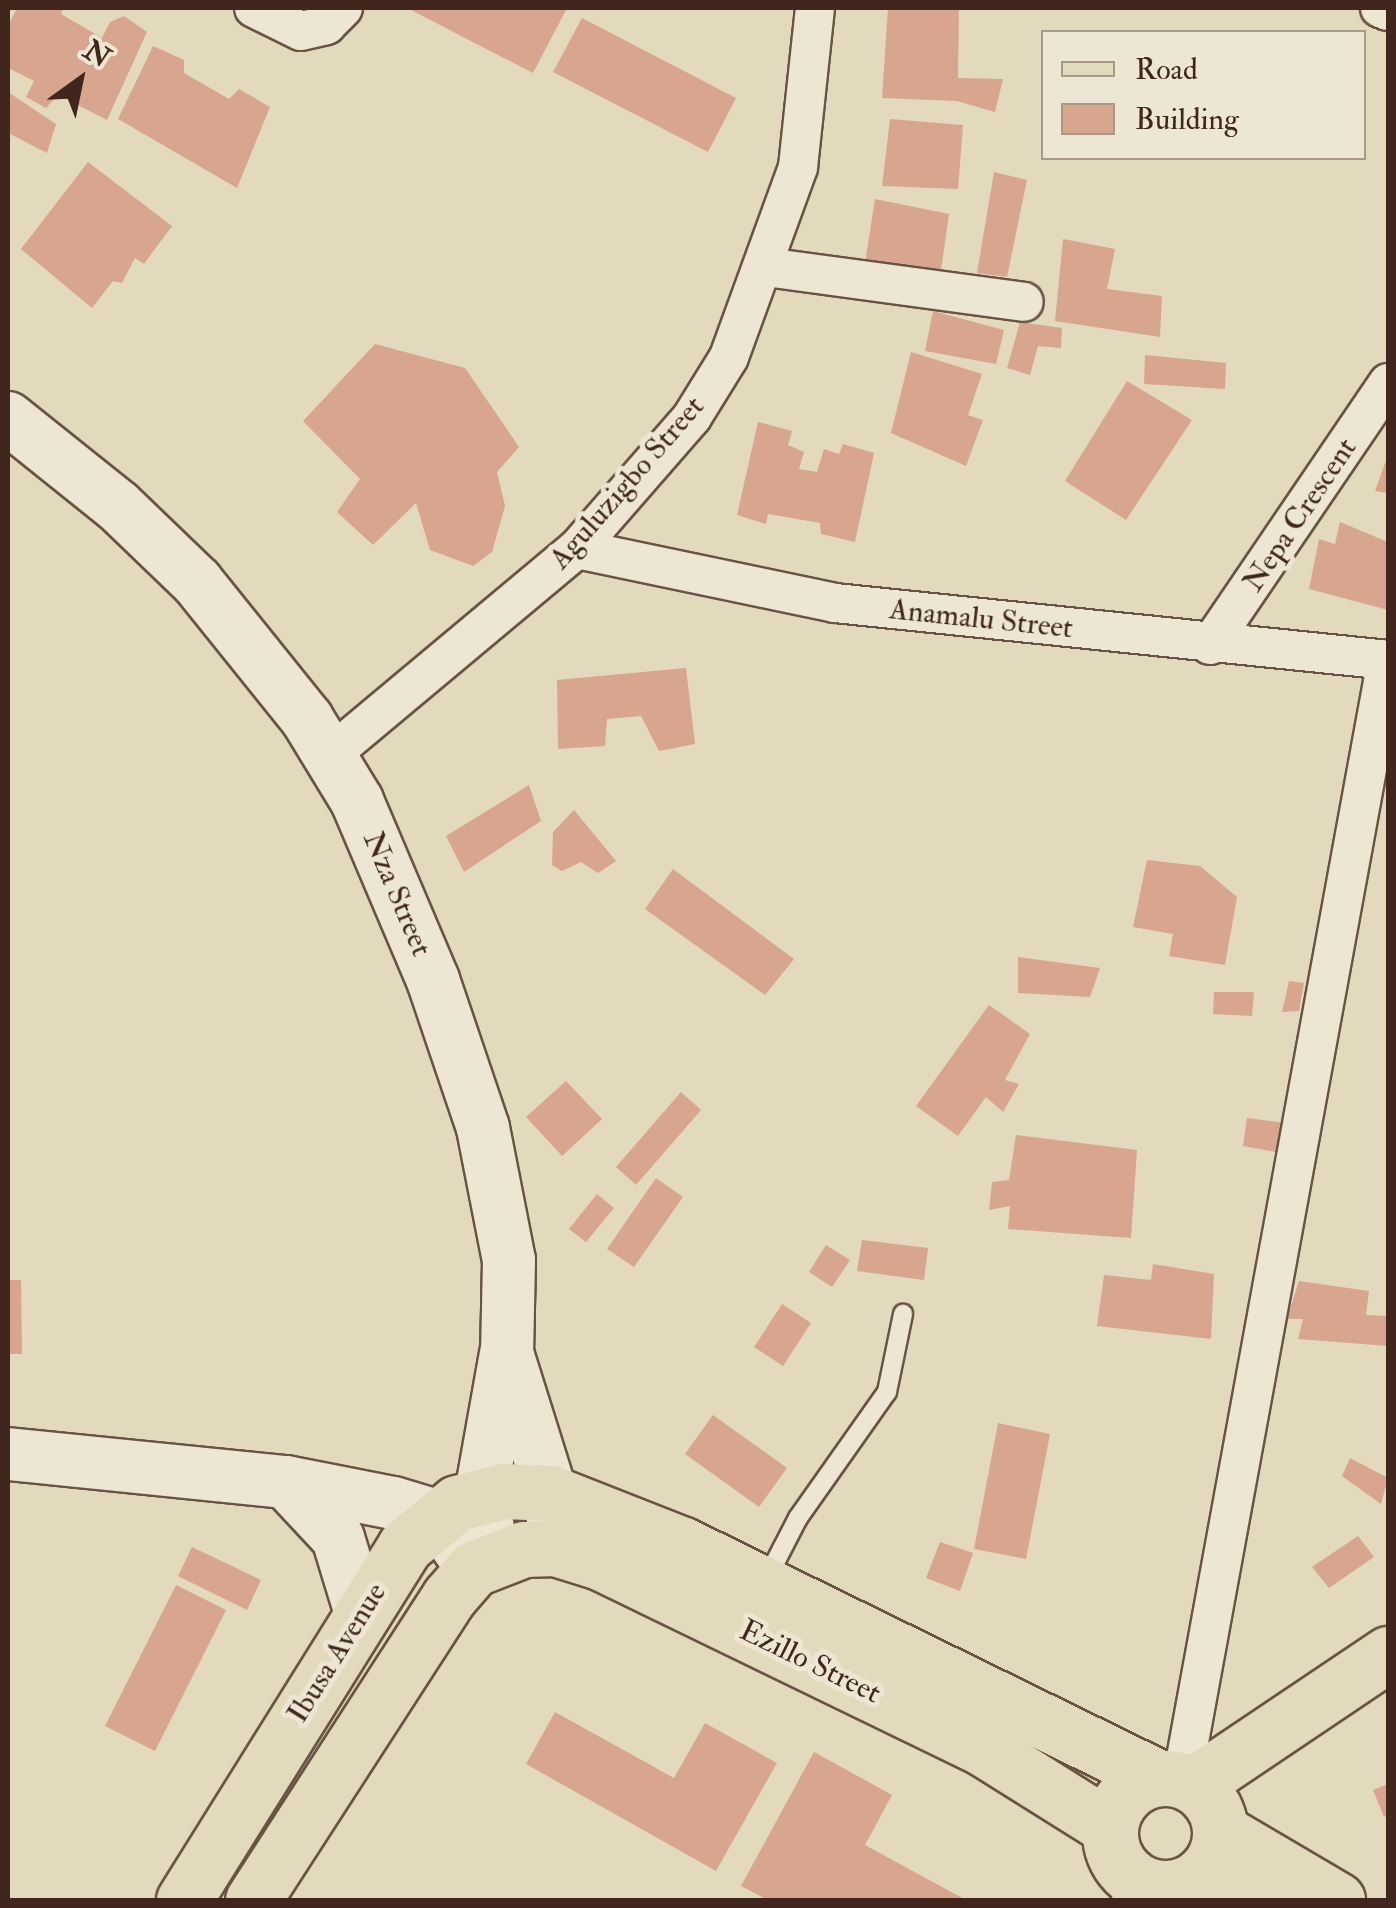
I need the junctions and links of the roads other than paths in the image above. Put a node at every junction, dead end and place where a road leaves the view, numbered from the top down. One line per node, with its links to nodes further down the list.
1 (254, 8): 2 (street)
2 (343, 8)
3 (815, 8): 6 (street, Aguluzigbo Street)
4 (1380, 8): 5 (street)
5 (1388, 11)
6 (766, 267): 7 (street); 10 (street, Aguluzigbo Street)
7 (1024, 302)
8 (1388, 383): 11 (street, Nepa Crescent)
9 (8, 418): 13 (street, Nza Street)
10 (577, 548): 11 (street, Anamalu Street); 13 (street, Aguluzigbo Street)
11 (1210, 644): 12 (street, Anamalu Street)
12 (1388, 660): 25 (street)
13 (329, 756): 15 (street, Nza Street)
14 (903, 1314): 22 (lane)
15 (507, 1353): 18 (street, Nza Street); 19 (street)
16 (8, 1454): 17 (street)
17 (286, 1482): 19 (street); 23 (street)
18 (551, 1493): 19 (main road); 20 (street, Nza Street); 22 (main road, Ezillo Street)
19 (459, 1505): 21 (street); 23 (main road, Ibusa Avenue)
20 (555, 1548): 21 (main road, Ezillo Street); 26 (main road, Ezillo Street)
21 (484, 1563): 30 (main road)
22 (764, 1583): 25 (main road, Ezillo Street)
23 (361, 1612): 29 (main road, Ibusa Avenue)
24 (1388, 1654): 25 (main road)
25 (1178, 1781): 26 (main road); 27 (main road)
26 (1110, 1827): 28 (main road)
27 (1212, 1853): 28 (main road); 31 (main road); 32 (main road)
28 (1141, 1892)
29 (184, 1900)
30 (253, 1900)
31 (1260, 1900)
32 (1338, 1900)

